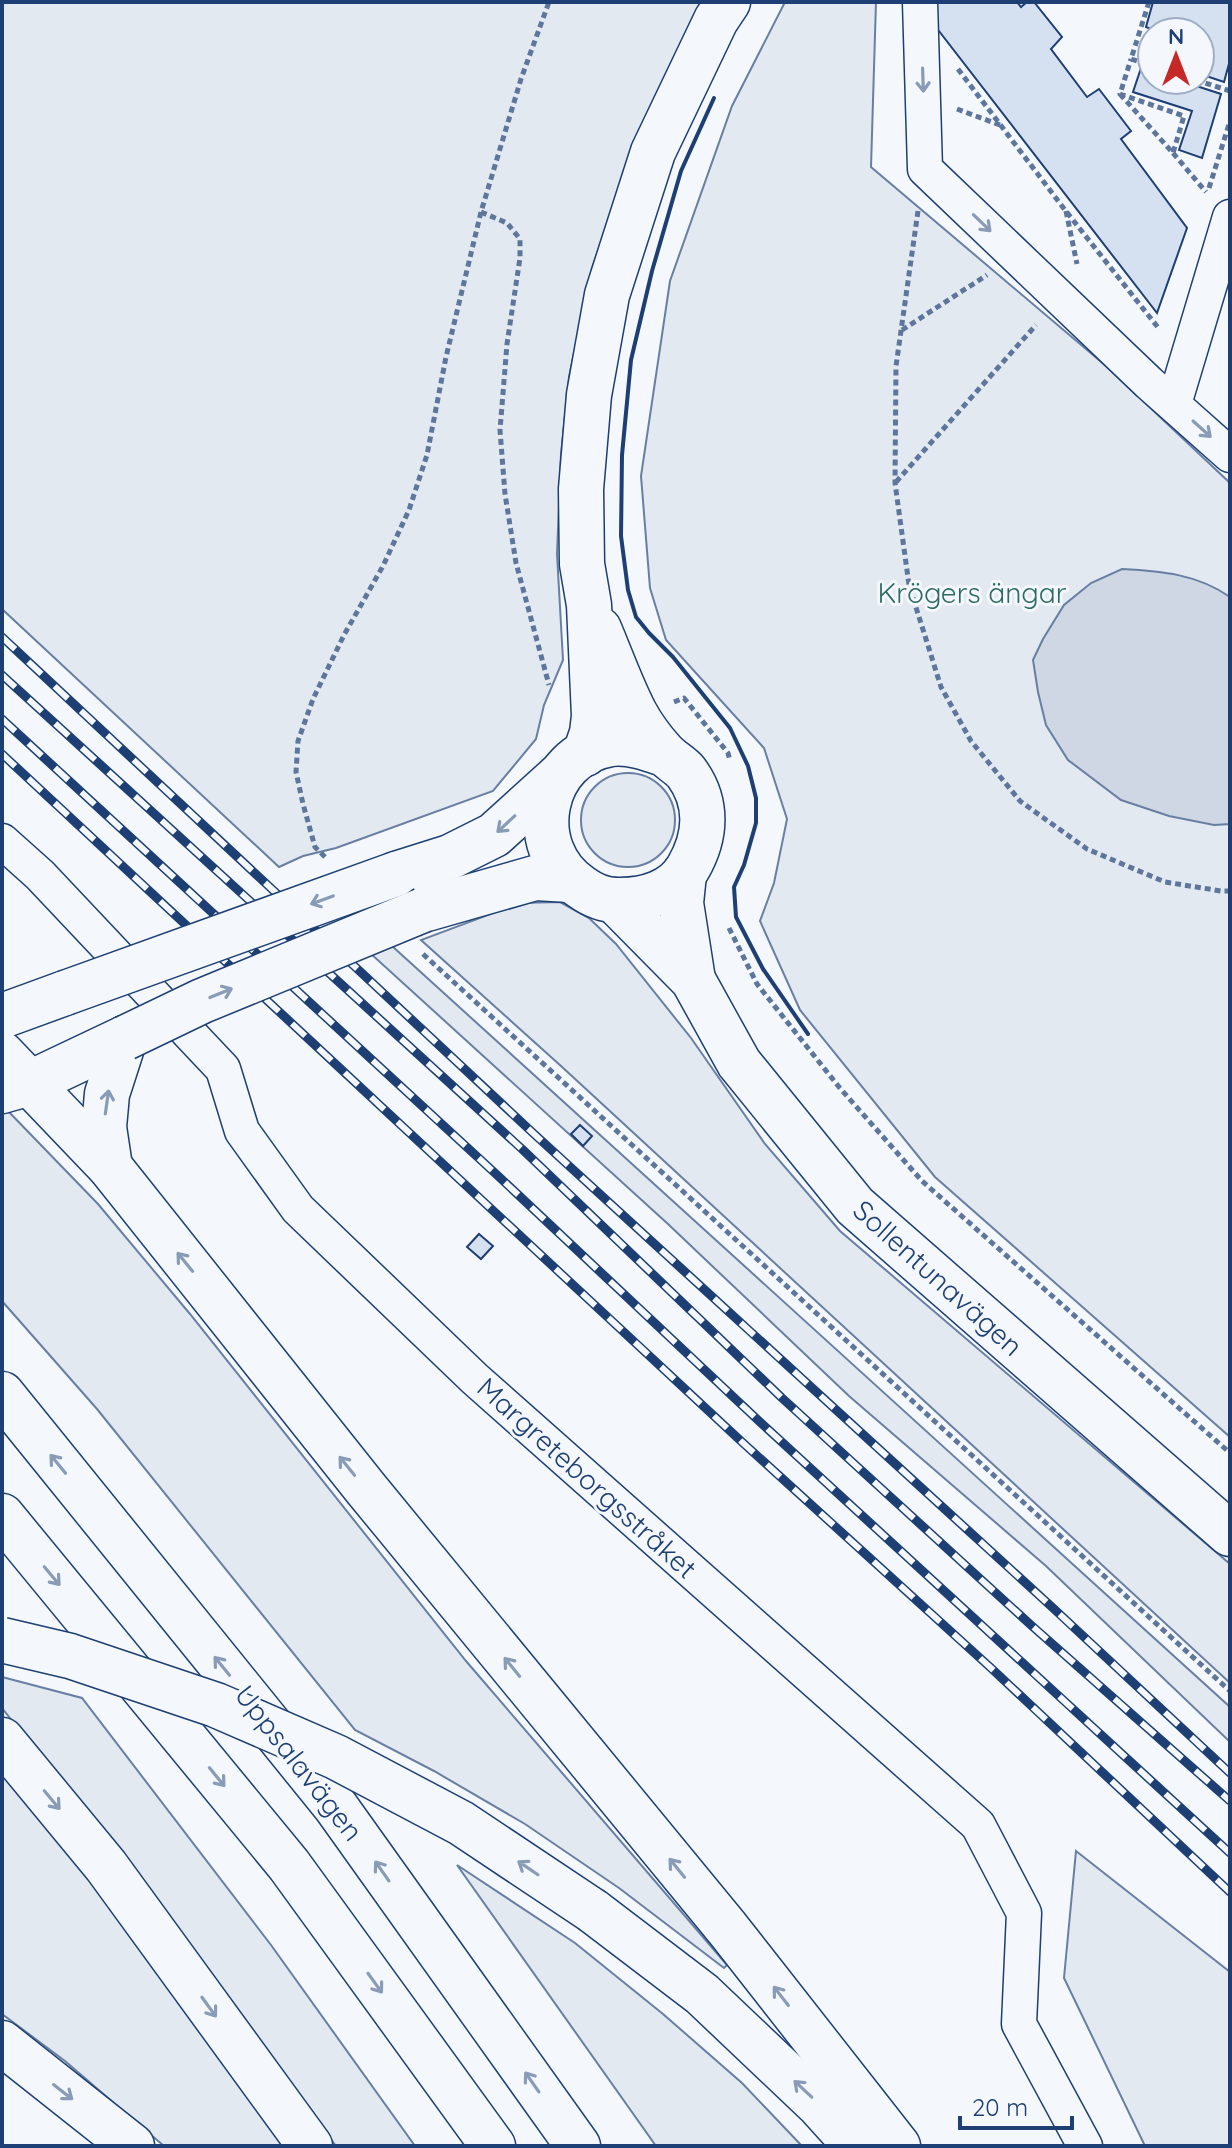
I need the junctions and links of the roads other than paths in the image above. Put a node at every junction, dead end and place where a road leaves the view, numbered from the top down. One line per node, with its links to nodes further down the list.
1 (728, 2): 6 (main road, Sollentunavägen)
2 (921, 11): 4 (street, one-way to 4)
3 (1219, 205): 4 (street)
4 (1162, 393): 5 (street, one-way to 5)
5 (1230, 455)
6 (589, 605): 7 (main road, Sollentunavägen); 8 (main road, Sollentunavägen)
7 (664, 754): 8 (main road); 10 (main road, Sollentunavägen)
8 (574, 763): 11 (main road, Sollentunavägen); 14 (main road, one-way to 14, bridge)
9 (2, 841): 30 (street, Margreteborgsstråket)
10 (684, 874): 12 (main road, Sollentunavägen); 13 (main road, Sollentunavägen)
11 (570, 880): 12 (main road, Sollentunavägen); 15 (main road, one-way to 11, bridge)
12 (614, 900): 13 (main road, Sollentunavägen)
13 (693, 980): 20 (main road, Sollentunavägen)
14 (2, 1016)
15 (125, 1038): 16 (main road); 17 (main road, one-way to 15)
16 (11, 1076): 17 (main road)
17 (110, 1167): 29 (main road, one-way to 17)
18 (2, 1394): 27 (main road, Uppsalavägen, one-way to 18)
19 (2, 1516): 26 (main road, one-way to 26)
20 (1230, 1534)
21 (2, 1640): 28 (main road, one-way to 21, bridge)
22 (2, 1740): 25 (main road, one-way to 25)
23 (2, 2043): 24 (main road, one-way to 24)
24 (132, 2146)
25 (310, 2146)
26 (493, 2146)
27 (578, 2146)
28 (856, 2146)
29 (898, 2146)
30 (1085, 2146)

